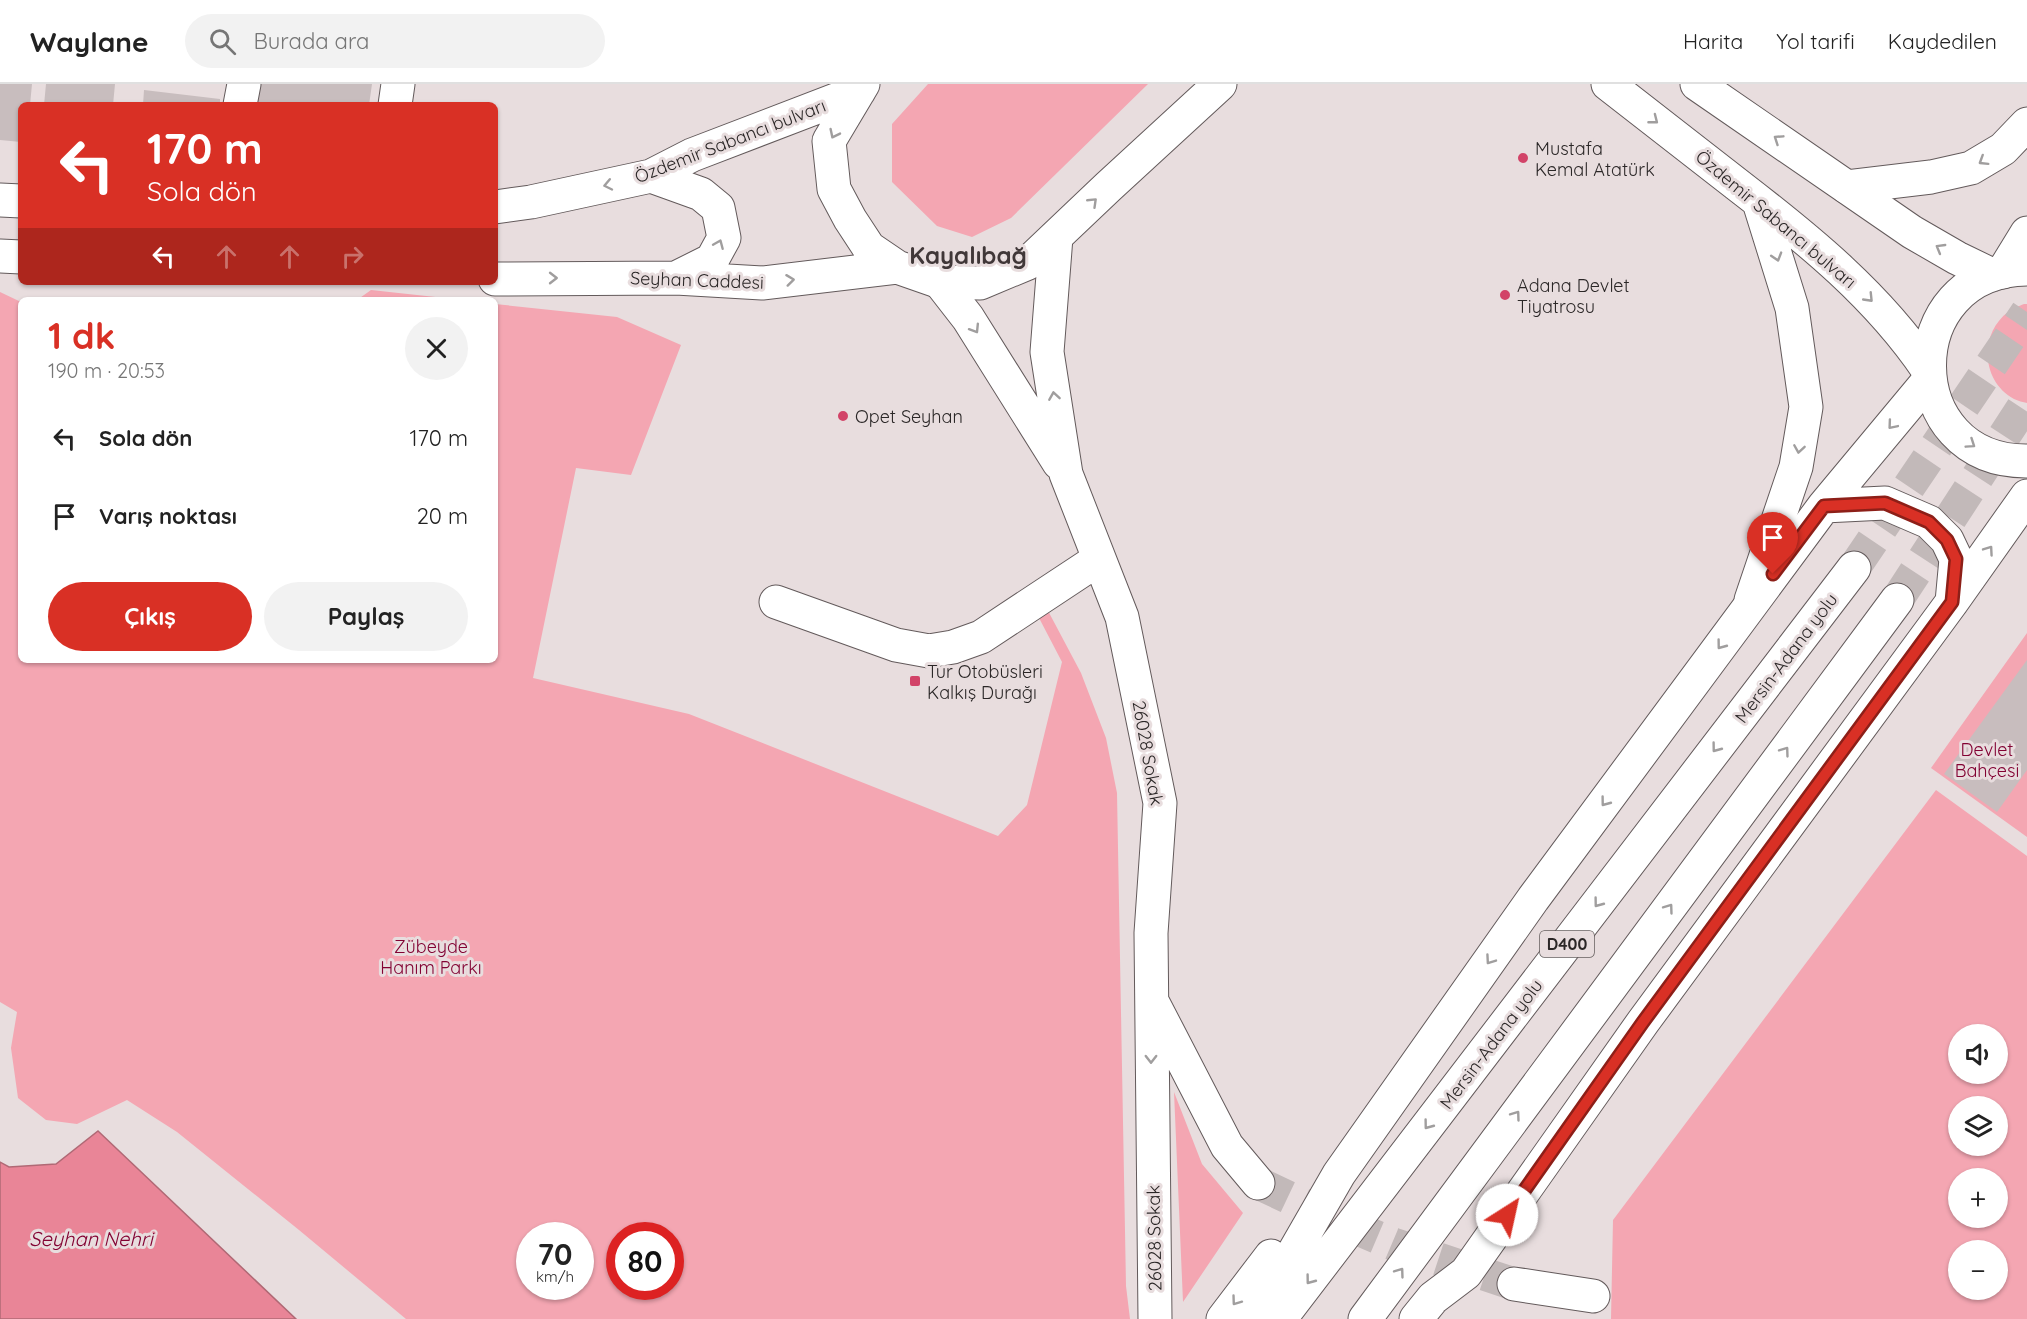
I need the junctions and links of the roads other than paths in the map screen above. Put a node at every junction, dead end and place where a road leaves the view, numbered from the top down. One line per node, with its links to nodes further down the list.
1 (244, 84): 7 (main road)
2 (398, 84): 8 (main road)
3 (1220, 84): 17 (main road, one-way to 3)
4 (1608, 84): 14 (main road, Özdemir Sabancı bulvarı, one-way to 14)
5 (1697, 84): 11 (main road, one-way to 5)
6 (860, 86): 10 (main road, Özdemir Sabancı bulvarı); 20 (main road, one-way to 20)
7 (241, 102)
8 (395, 102)
9 (2027, 124): 11 (main road, one-way to 11)
10 (651, 176): 15 (main road, Özdemir Sabancı bulvarı, one-way to 15); 22 (main road, one-way to 10)
11 (1847, 187): 21 (main road, one-way to 11)
12 (0, 200): 13 (main road)
13 (18, 201)
14 (1759, 202): 25 (main road, Özdemir Sabancı bulvarı, one-way to 25); 35 (main road, one-way to 35)
15 (498, 207)
16 (2027, 233): 21 (main road)
17 (1056, 237): 24 (main road); 27 (main road, 26028 Sokak, one-way to 17)
18 (0, 256): 19 (main road)
19 (18, 257)
20 (897, 267): 22 (main road, Seyhan Caddesi, one-way to 20); 24 (main road)
21 (2007, 272): 25 (main road)
22 (676, 278): 23 (main road, Seyhan Caddesi, one-way to 22)
23 (498, 279)
24 (940, 282): 27 (main road, one-way to 27)
25 (1929, 375): 26 (main road, one-way to 26); 29 (main road, one-way to 29)
26 (2027, 461)
27 (1066, 474): 30 (main road, 26028 Sokak)
28 (2027, 496): 34 (main road, one-way to 28)
29 (1824, 506): 34 (main road); 35 (main road)
30 (1099, 559): 33 (main road); 36 (main road, 26028 Sokak)
31 (1854, 568): 45 (main road, Mersin-Adana yolu / D400, one-way to 45)
32 (1897, 600): 46 (main road, one-way to 32)
33 (776, 602)
34 (1952, 602): 39 (main road)
35 (1748, 608): 37 (main road, one-way to 37)
36 (1152, 1000): 38 (main road); 42 (main road, 26028 Sokak, one-way to 42)
37 (1339, 1174): 43 (main road, one-way to 43); 44 (main road)
38 (1258, 1183)
39 (1466, 1273): 47 (main road); 48 (main road)
40 (1514, 1284): 41 (main road)
41 (1593, 1296)
42 (1155, 1319)
43 (1223, 1319)
44 (1251, 1319)
45 (1280, 1319)
46 (1365, 1319)
47 (1416, 1319)
48 (1442, 1319)

